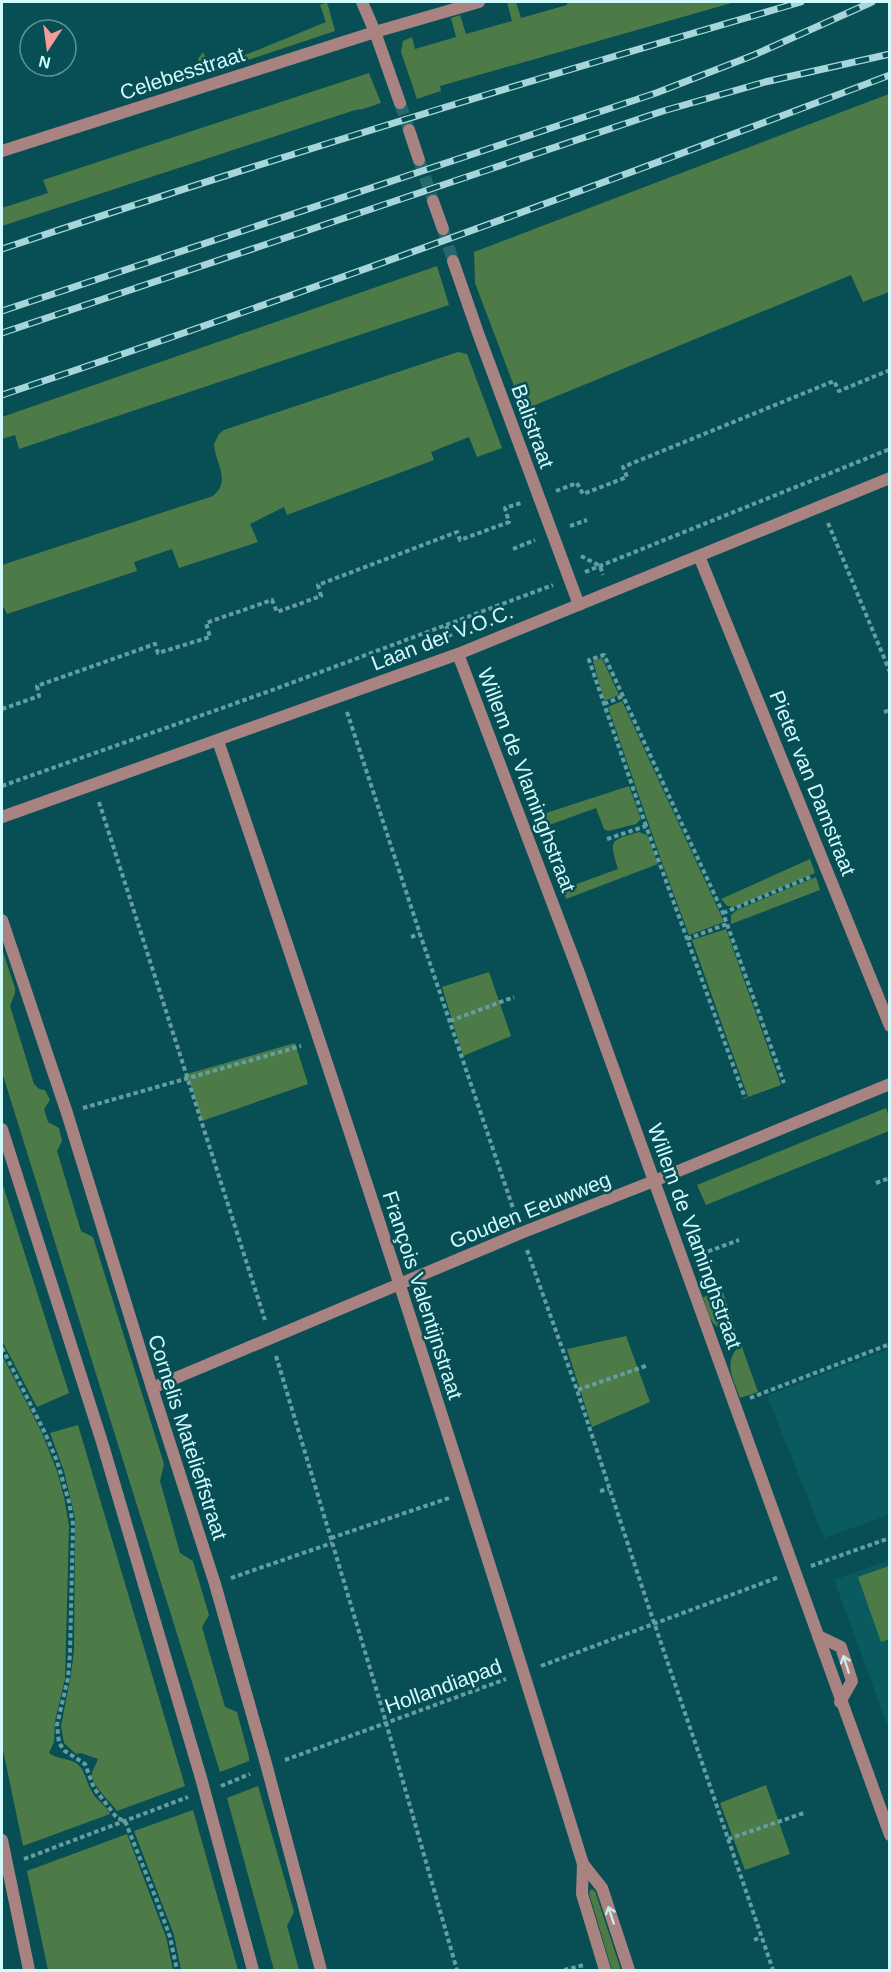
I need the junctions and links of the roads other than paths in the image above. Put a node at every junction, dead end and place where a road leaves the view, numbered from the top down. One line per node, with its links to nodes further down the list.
1 (362, 2): 3 (street)
2 (479, 2): 3 (street, Celebesstraat)
3 (375, 32): 4 (street); 6 (street, Celebesstraat)
4 (400, 103)
5 (410, 130): 7 (street)
6 (2, 151)
7 (420, 160)
8 (433, 201): 9 (street)
9 (443, 229)
10 (453, 261): 13 (street, Balistraat)
11 (890, 478): 12 (street, Laan der V.O.C.)
12 (699, 556): 13 (street, Laan der V.O.C.); 18 (street, Pieter van Damstraat)
13 (579, 605): 14 (street, Laan der V.O.C.)
14 (458, 654): 15 (street, Laan der V.O.C.); 21 (street, Willem de Vlaminghstraat)
15 (218, 741): 16 (street, Laan der V.O.C.); 22 (street, François Valentijnstraat)
16 (2, 817)
17 (2, 920): 23 (street, Cornelis Matelieffstraat)
18 (890, 1026)
19 (890, 1084): 21 (street, Gouden Eeuwweg)
20 (2, 1129): 31 (street)
21 (654, 1181): 22 (street, Gouden Eeuwweg); 24 (street, Willem de Vlaminghstraat)
22 (400, 1285): 23 (street, Gouden Eeuwweg); 28 (street, François Valentijnstraat)
23 (152, 1388): 32 (street, Cornelis Matelieffstraat)
24 (818, 1636): 25 (street, Willem de Vlaminghstraat); 25 (street, one-way to 24)
25 (840, 1702): 26 (street, Willem de Vlaminghstraat)
26 (890, 1835)
27 (2, 1840): 29 (street)
28 (583, 1864): 33 (street, François Valentijnstraat); 34 (street, François Valentijnstraat, one-way to 28)
29 (4, 1867): 30 (street)
30 (29, 1971)
31 (253, 1971)
32 (321, 1971)
33 (606, 1971)
34 (629, 1971)

